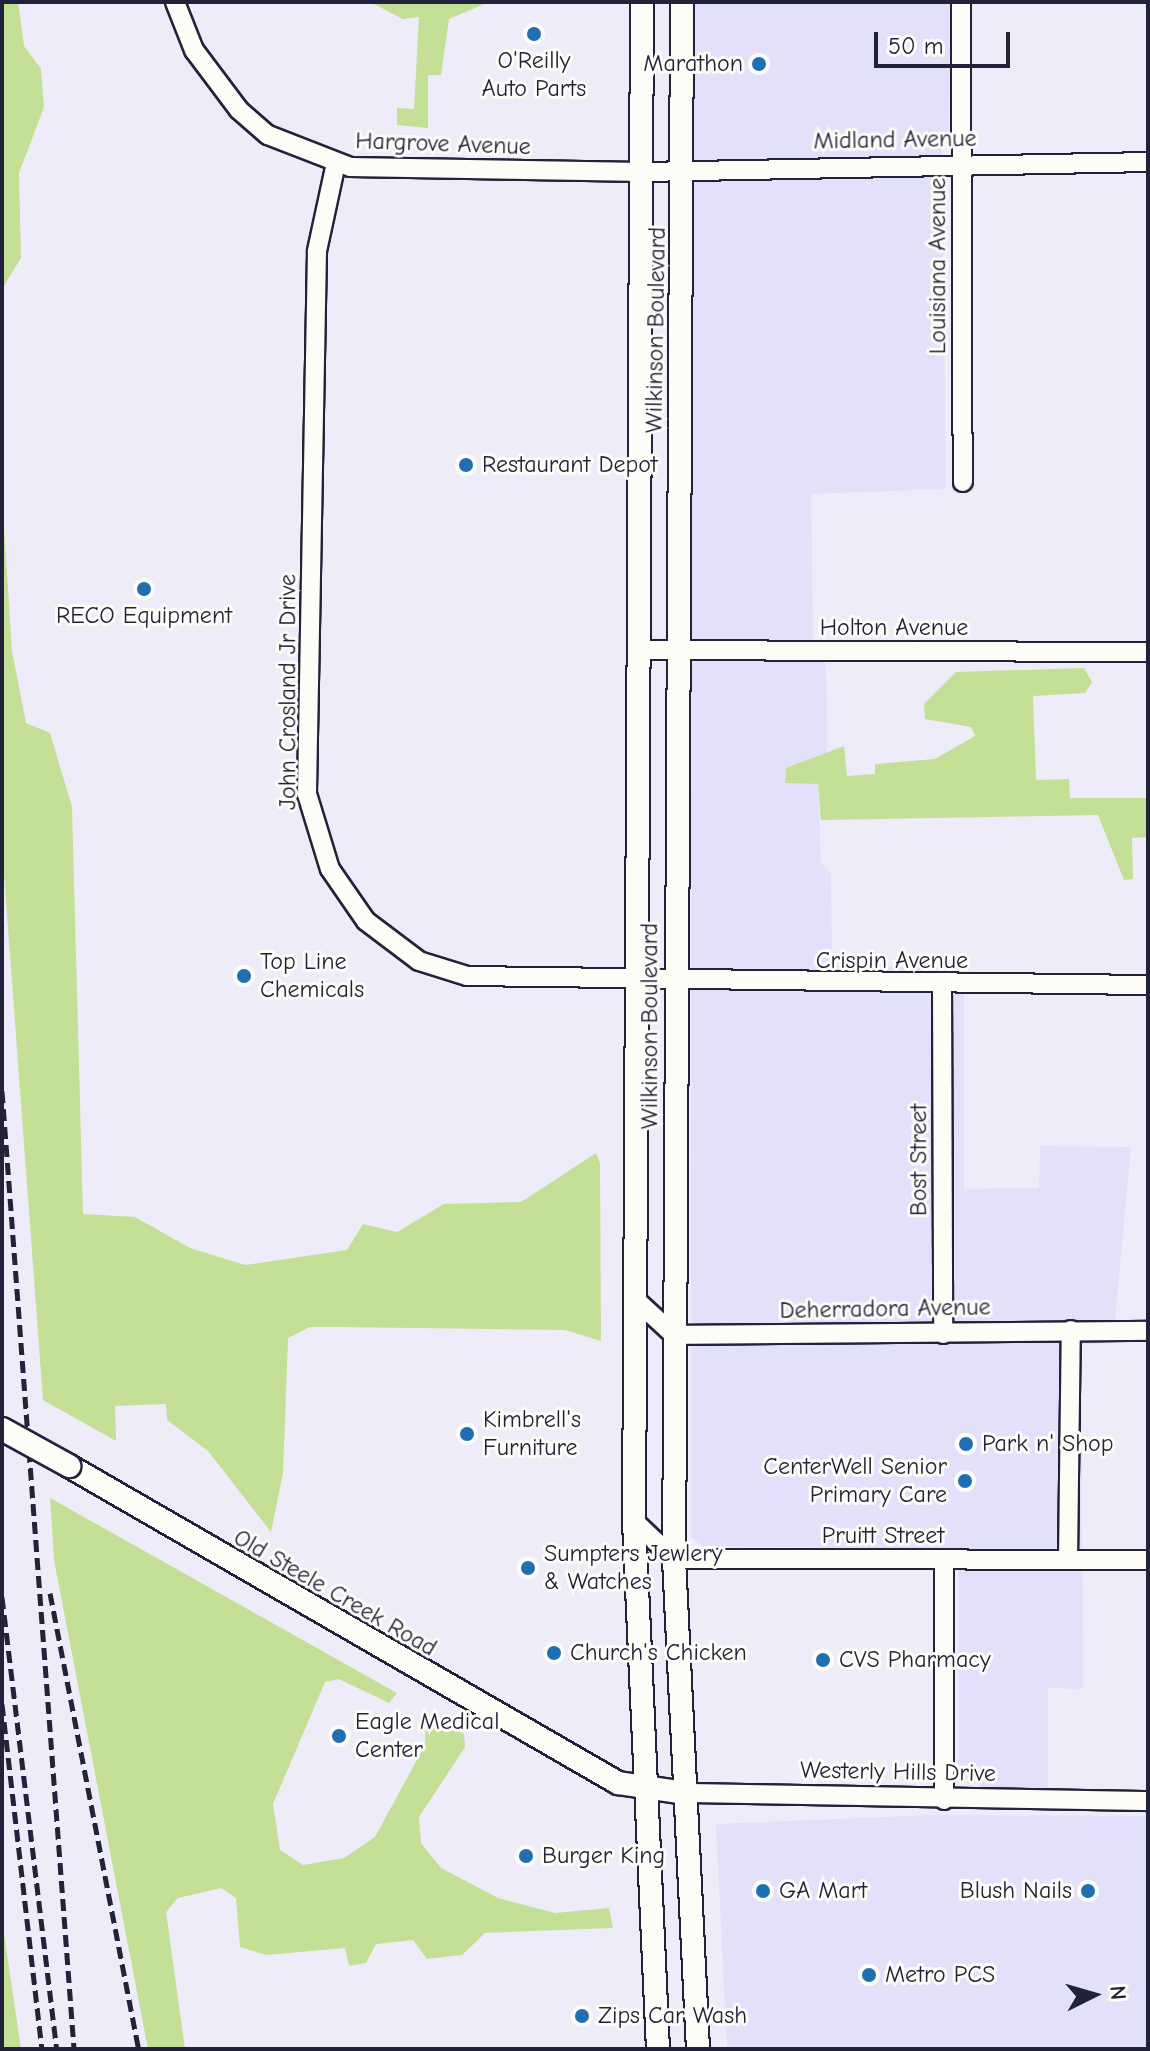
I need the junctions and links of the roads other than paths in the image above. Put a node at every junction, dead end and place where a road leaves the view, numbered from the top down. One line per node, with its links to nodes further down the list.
1 (175, 2): 6 (street, Hargrove Avenue)
2 (642, 2): 9 (main road, Wilkinson Boulevard)
3 (682, 2): 8 (main road, Wilkinson Boulevard)
4 (961, 2): 7 (street, Louisiana Avenue)
5 (1148, 162): 7 (street, Midland Avenue)
6 (336, 163): 9 (street, Hargrove Avenue); 14 (street, John Crosland Jr Drive)
7 (961, 163): 8 (street, Midland Avenue); 10 (street, Louisiana Avenue)
8 (683, 171): 9 (street, Midland Avenue); 12 (main road, Wilkinson Boulevard)
9 (643, 172): 11 (main road, Wilkinson Boulevard)
10 (963, 482)
11 (639, 650): 12 (street, Holton Avenue); 14 (main road, Wilkinson Boulevard)
12 (679, 650): 13 (street, Holton Avenue); 15 (main road, Wilkinson Boulevard)
13 (1148, 652)
14 (636, 982): 15 (street, Crispin Avenue); 18 (main road, Wilkinson Boulevard)
15 (676, 983): 17 (street, Crispin Avenue); 22 (main road, Wilkinson Boulevard)
16 (1148, 985): 17 (street, Crispin Avenue)
17 (942, 986): 21 (street, Bost Street)
18 (637, 1301): 22 (street); 24 (main road, Wilkinson Boulevard)
19 (1071, 1330): 20 (street, Deherradora Avenue); 21 (street, Deherradora Avenue); 26 (street)
20 (1148, 1331)
21 (943, 1334): 22 (street, Deherradora Avenue)
22 (674, 1335): 25 (main road, Wilkinson Boulevard)
23 (2, 1429): 29 (main road, Old Steele Creek Road, bridge)
24 (634, 1521): 25 (street); 29 (main road, Wilkinson Boulevard)
25 (674, 1559): 28 (street, Pruitt Street); 30 (main road, Wilkinson Boulevard)
26 (1068, 1560): 27 (street, Pruitt Street); 28 (street, Pruitt Street)
27 (1148, 1560)
28 (944, 1561): 31 (street)
29 (646, 1793): 30 (main road, Westerly Hills Drive); 33 (main road, Wilkinson Boulevard)
30 (685, 1793): 31 (street, Westerly Hills Drive); 34 (main road, Wilkinson Boulevard)
31 (944, 1800): 32 (street, Westerly Hills Drive)
32 (1148, 1801)
33 (658, 2049)
34 (698, 2049)

